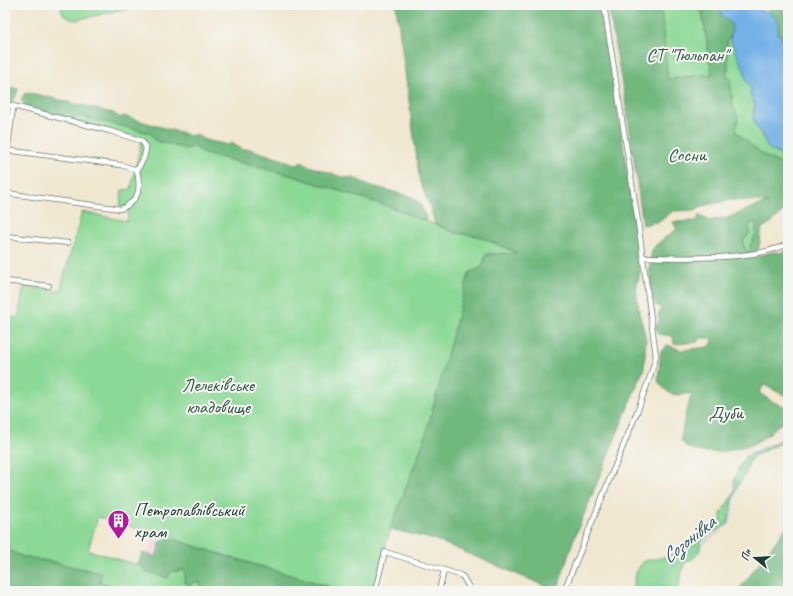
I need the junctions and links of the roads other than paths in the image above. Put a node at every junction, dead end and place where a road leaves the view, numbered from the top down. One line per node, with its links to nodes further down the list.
1 (604, 5): 11 (street)
2 (5, 104): 3 (street)
3 (14, 107): 4 (street); 6 (street)
4 (6, 151): 5 (street); 6 (street)
5 (5, 169)
6 (137, 170): 7 (street)
7 (5, 193)
8 (5, 236): 9 (street)
9 (68, 243)
10 (788, 244): 11 (street)
11 (643, 257): 18 (street)
12 (5, 281): 13 (street)
13 (49, 286)
14 (444, 570): 15 (street); 16 (street); 17 (street)
15 (375, 591)
16 (439, 591)
17 (471, 591)
18 (564, 591)

